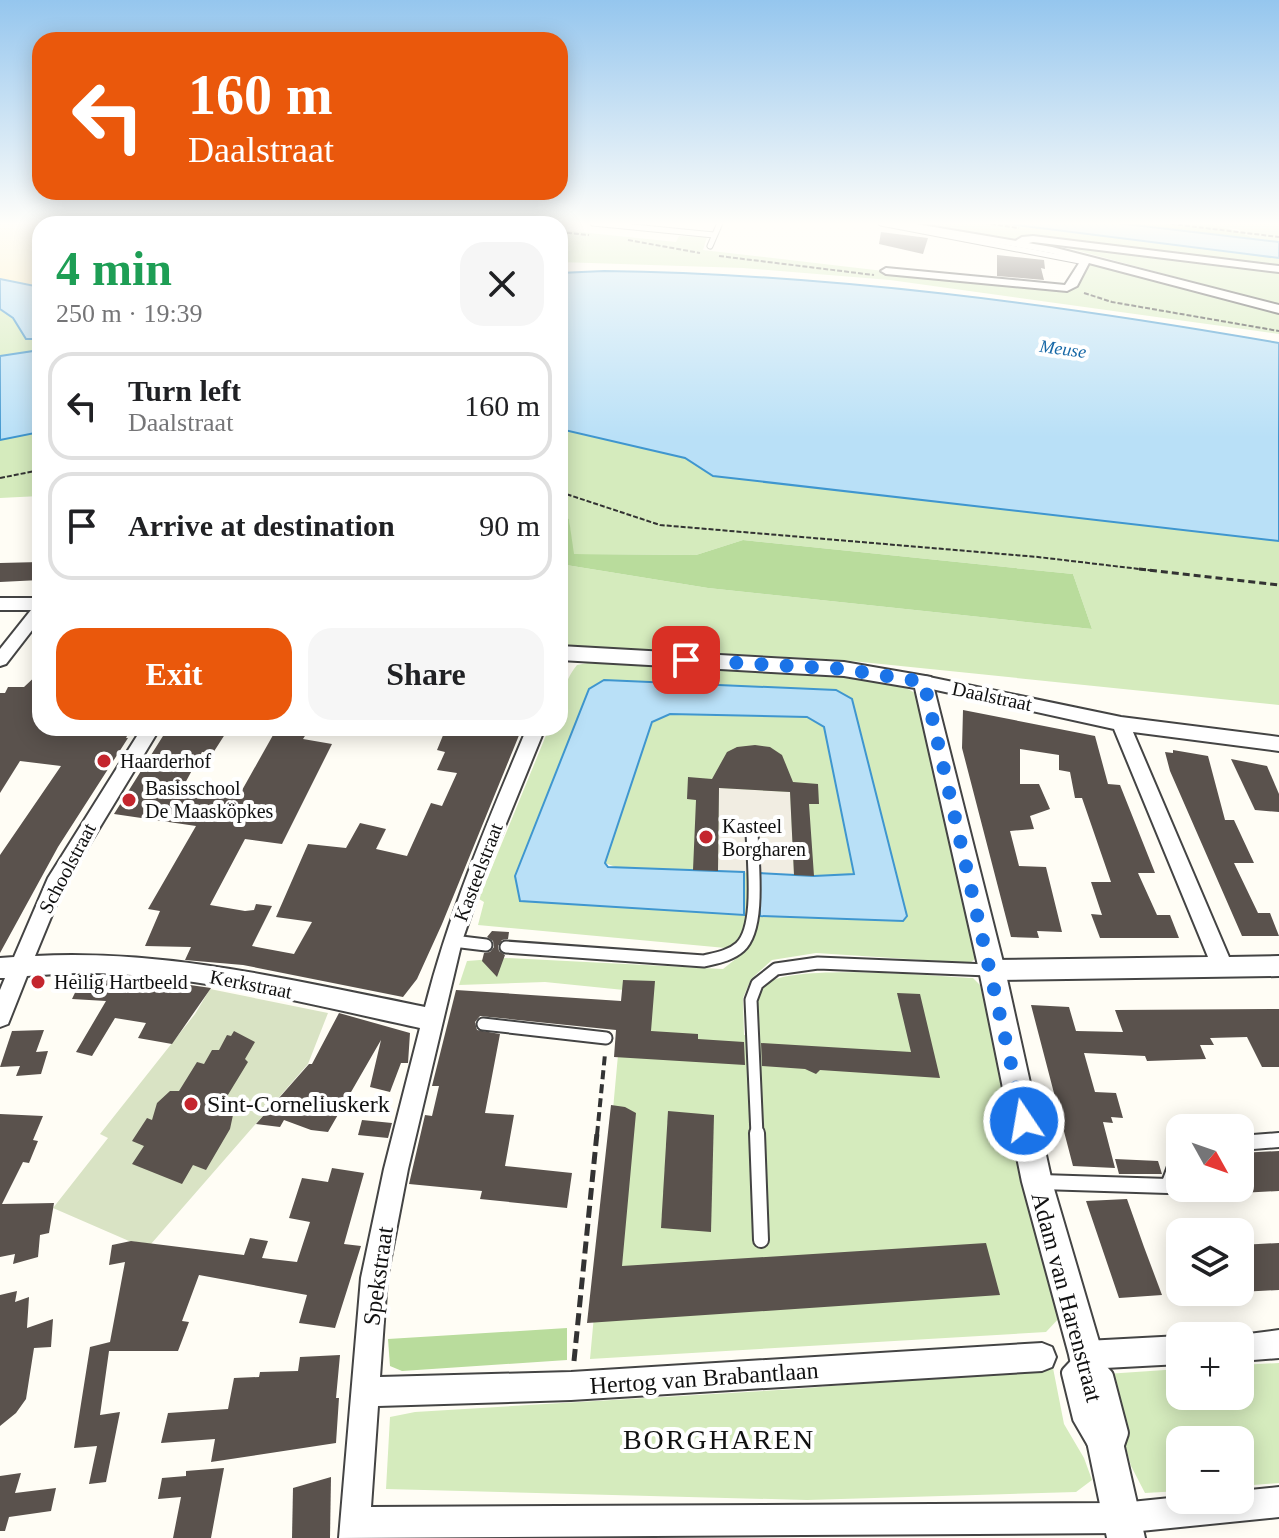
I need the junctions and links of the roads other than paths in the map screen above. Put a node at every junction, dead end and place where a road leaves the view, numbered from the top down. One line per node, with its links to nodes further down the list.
1 (1223, 295): 2 (street)
2 (1279, 309)
3 (0, 604): 4 (street)
4 (32, 606)
5 (32, 618): 7 (street)
6 (568, 653): 8 (street, Daalstraat)
7 (0, 660)
8 (924, 682): 9 (street, Daalstraat); 20 (street, Adam van Harenstraat)
9 (1121, 724): 12 (street, Daalstraat); 17 (street)
10 (146, 736): 19 (street, Schoolstraat)
11 (533, 736): 14 (street, Kasteelstraat)
12 (1279, 744)
13 (752, 828): 16 (lane)
14 (452, 941): 15 (lane); 22 (street, Kasteelstraat)
15 (486, 945)
16 (506, 947)
17 (1222, 965): 18 (street); 20 (street)
18 (1279, 966)
19 (9, 968): 21 (street, Schoolstraat); 22 (street, Kerkstraat)
20 (992, 970): 27 (street, Adam van Harenstraat); 29 (lane)
21 (0, 1016)
22 (441, 1020): 35 (street, Spekstraat)
23 (483, 1024): 24 (lane)
24 (606, 1038)
25 (1279, 1140): 26 (lane)
26 (1254, 1142)
27 (1037, 1182): 28 (lane); 33 (street, Adam van Harenstraat)
28 (1166, 1186)
29 (761, 1240)
30 (1279, 1344): 31 (street)
31 (1254, 1346)
32 (1166, 1351): 33 (street)
33 (1086, 1355): 37 (street, Adam van Harenstraat)
34 (1042, 1357): 35 (street, Hertog van Brabantlaan)
35 (365, 1392): 38 (street, Spekstraat)
36 (1279, 1502): 37 (street)
37 (1123, 1528): 38 (street)
38 (353, 1530)

